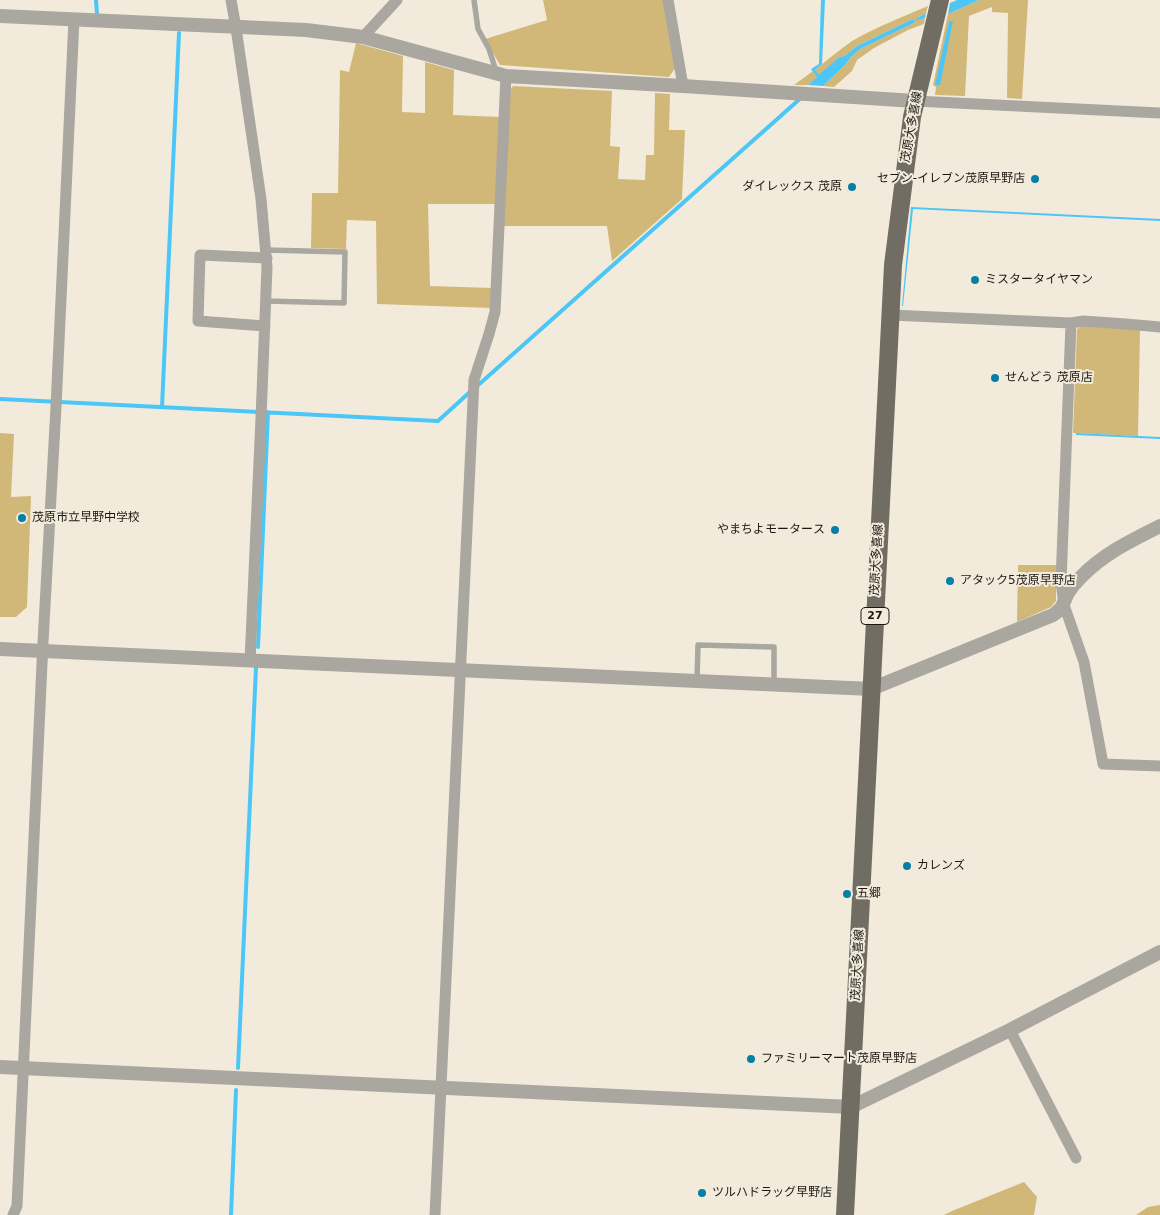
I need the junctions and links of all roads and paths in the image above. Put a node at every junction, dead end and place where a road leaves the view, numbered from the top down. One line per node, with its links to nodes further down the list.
1 (231, 0): 8 (street)
2 (397, 0): 9 (street)
3 (474, 0): 10 (lane)
4 (668, 0): 11 (street)
5 (940, 1): 12 (main road, 茂原大多喜線 / 27)
6 (0, 16): 7 (street)
7 (74, 19): 8 (street); 23 (street)
8 (236, 28): 9 (street); 14 (street)
9 (363, 37): 10 (street)
10 (501, 75): 11 (street); 25 (street)
11 (683, 86): 12 (street)
12 (915, 101): 13 (street); 16 (main road, 茂原大多喜線 / 27)
13 (1160, 113)
14 (266, 254): 15 (street); 15 (lane); 18 (street)
15 (265, 301): 18 (street)
16 (890, 314): 17 (street); 28 (main road, 茂原大多喜線 / 27)
17 (1071, 323): 19 (street); 21 (street)
18 (264, 326): 24 (street)
19 (1160, 327)
20 (1160, 526): 21 (street)
21 (1064, 606): 28 (street); 29 (street)
22 (0, 649): 23 (street)
23 (42, 651): 24 (street); 33 (street)
24 (250, 661): 25 (street)
25 (460, 670): 26 (street); 34 (street)
26 (697, 681): 27 (street); 27 (lane)
27 (774, 684): 28 (street)
28 (871, 689): 35 (main road, 茂原大多喜線 / 27)
29 (1160, 766)
30 (1160, 952): 31 (street)
31 (1010, 1030): 35 (street); 36 (street)
32 (0, 1067): 33 (street)
33 (23, 1068): 34 (street); 37 (street)
34 (440, 1088): 35 (street); 38 (street)
35 (851, 1107): 39 (main road, 茂原大多喜線 / 27)
36 (1076, 1158)
37 (14, 1215)
38 (435, 1215)
39 (845, 1215)

